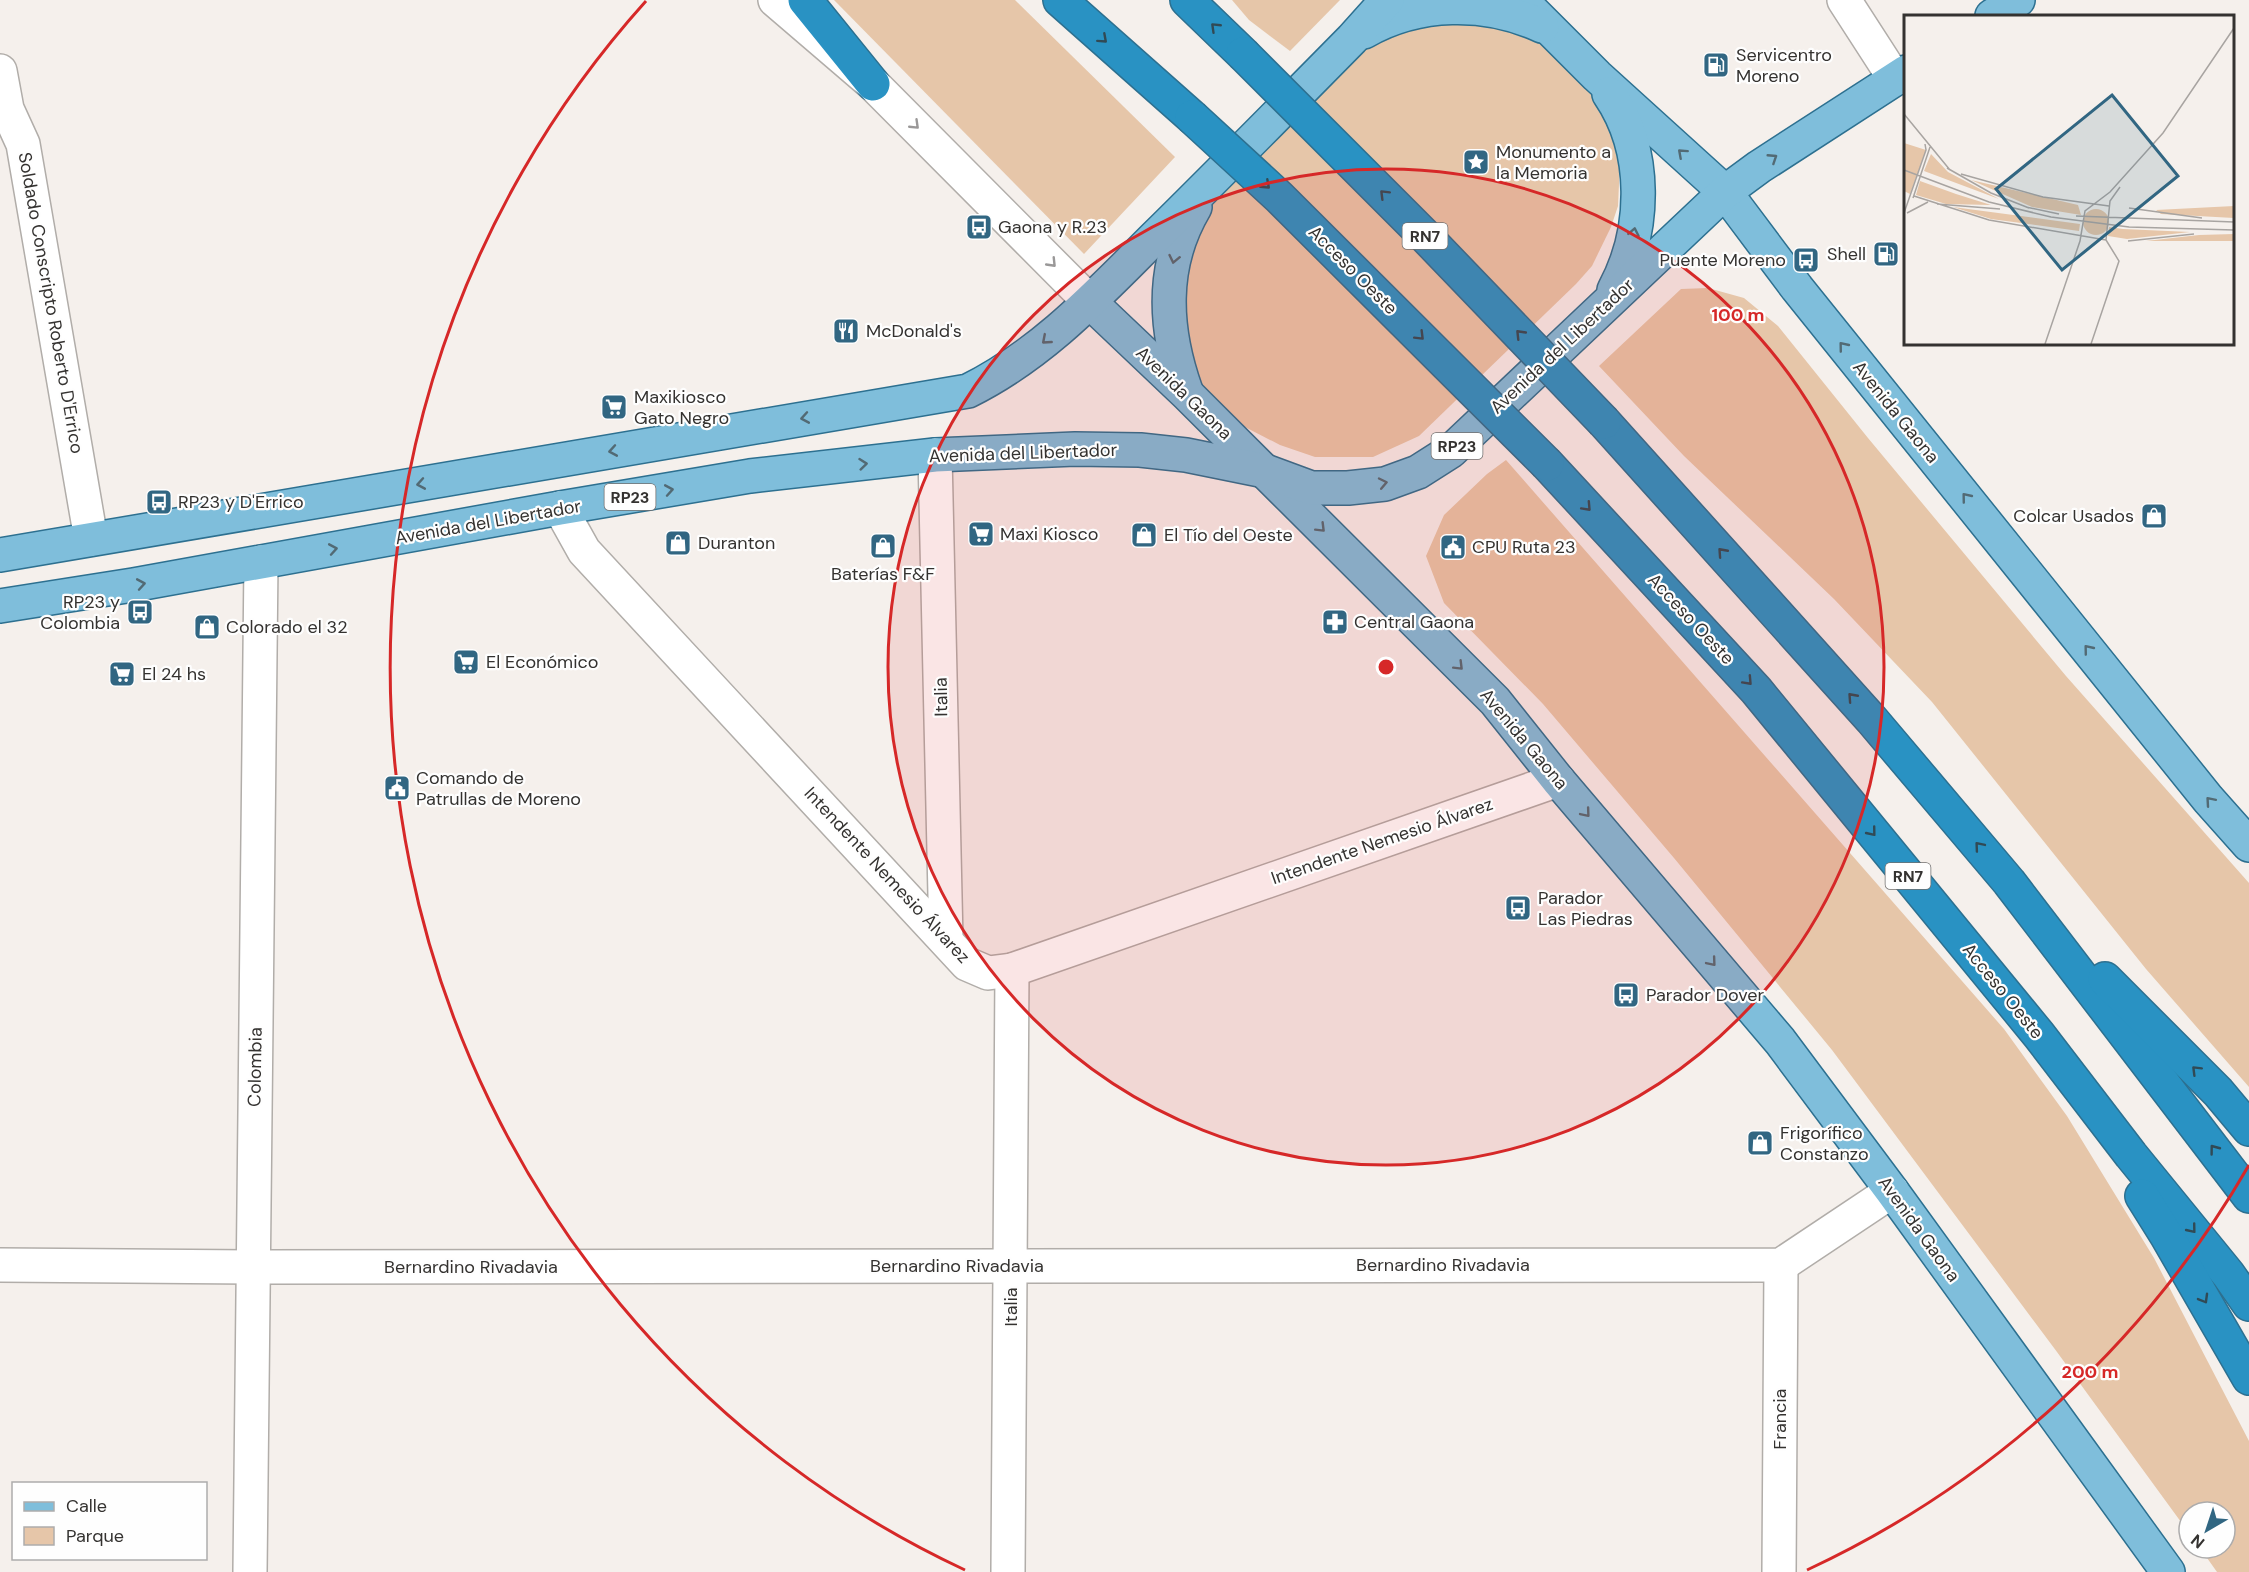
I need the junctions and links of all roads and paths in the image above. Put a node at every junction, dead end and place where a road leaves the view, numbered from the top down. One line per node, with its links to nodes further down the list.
1 (775, 0): 15 (street, Avenida Gaona)
2 (805, 0): 15 (highway)
3 (1060, 0): 33 (highway, Acceso Oeste / RN7, one-way to 33, bridge)
4 (1187, 0): 30 (highway, RN7, one-way to 4, bridge)
5 (1386, 0): 11 (main road)
6 (1521, 0): 10 (main road, Avenida Gaona)
7 (1844, 0): 14 (street)
8 (2018, 0): 9 (main road)
9 (1994, 15)
10 (1552, 30): 11 (main road); 13 (main road, Avenida Gaona)
11 (1352, 39): 16 (main road)
12 (0, 71): 24 (street, Soldado Conscripto Roberto D'Errico)
13 (1597, 76): 17 (main road, Avenida Gaona, one-way to 13); 19 (main road, one-way to 13)
14 (1900, 76): 17 (main road, Avenida del Libertador / RP23, one-way to 14)
15 (873, 84): 18 (street, Avenida Gaona, one-way to 18)
16 (1206, 187): 18 (main road); 20 (main road, one-way to 20)
17 (1725, 192): 19 (main road, Avenida del Libertador / RP23); 29 (main road, Avenida Gaona, one-way to 17)
18 (1090, 302): 20 (main road, Avenida Gaona); 24 (main road, one-way to 24)
19 (1605, 305): 22 (main road, Avenida del Libertador / RP23, one-way to 19)
20 (1188, 395): 22 (main road, Avenida Gaona)
21 (935, 455): 22 (main road, Avenida del Libertador / RP23); 23 (main road, Avenida del Libertador / RP23, one-way to 21); 31 (street, Italia)
22 (1265, 471): 28 (main road, Avenida Gaona, one-way to 28)
23 (560, 508): 26 (main road, Avenida del Libertador / RP23, one-way to 23); 31 (street, Intendente Nemesio Álvarez)
24 (91, 539): 25 (main road)
25 (0, 555)
26 (261, 562): 27 (main road, Avenida del Libertador / RP23, one-way to 26); 40 (street, Colombia)
27 (0, 606)
28 (1558, 780): 32 (street, Intendente Nemesio Álvarez); 35 (main road, Avenida Gaona, one-way to 35)
29 (2249, 845)
30 (2009, 882): 34 (highway, one-way to 30); 36 (highway, RN7, one-way to 30)
31 (946, 940): 32 (street, Intendente Nemesio Álvarez)
32 (1012, 970): 38 (street, Italia)
33 (2039, 1035): 41 (highway, Acceso Oeste / RN7, one-way to 41); 42 (highway, one-way to 42)
34 (2249, 1129)
35 (1892, 1191): 39 (street); 46 (main road, Avenida Gaona)
36 (2249, 1196)
37 (0, 1265): 40 (street, Bernardino Rivadavia)
38 (1011, 1265): 39 (street, Bernardino Rivadavia); 40 (street, Bernardino Rivadavia); 44 (street, Italia)
39 (1781, 1265): 45 (street, Francia)
40 (252, 1268): 43 (street, Colombia)
41 (2249, 1304)
42 (2249, 1378)
43 (250, 1572)
44 (1008, 1572)
45 (1779, 1572)
46 (2168, 1572)

